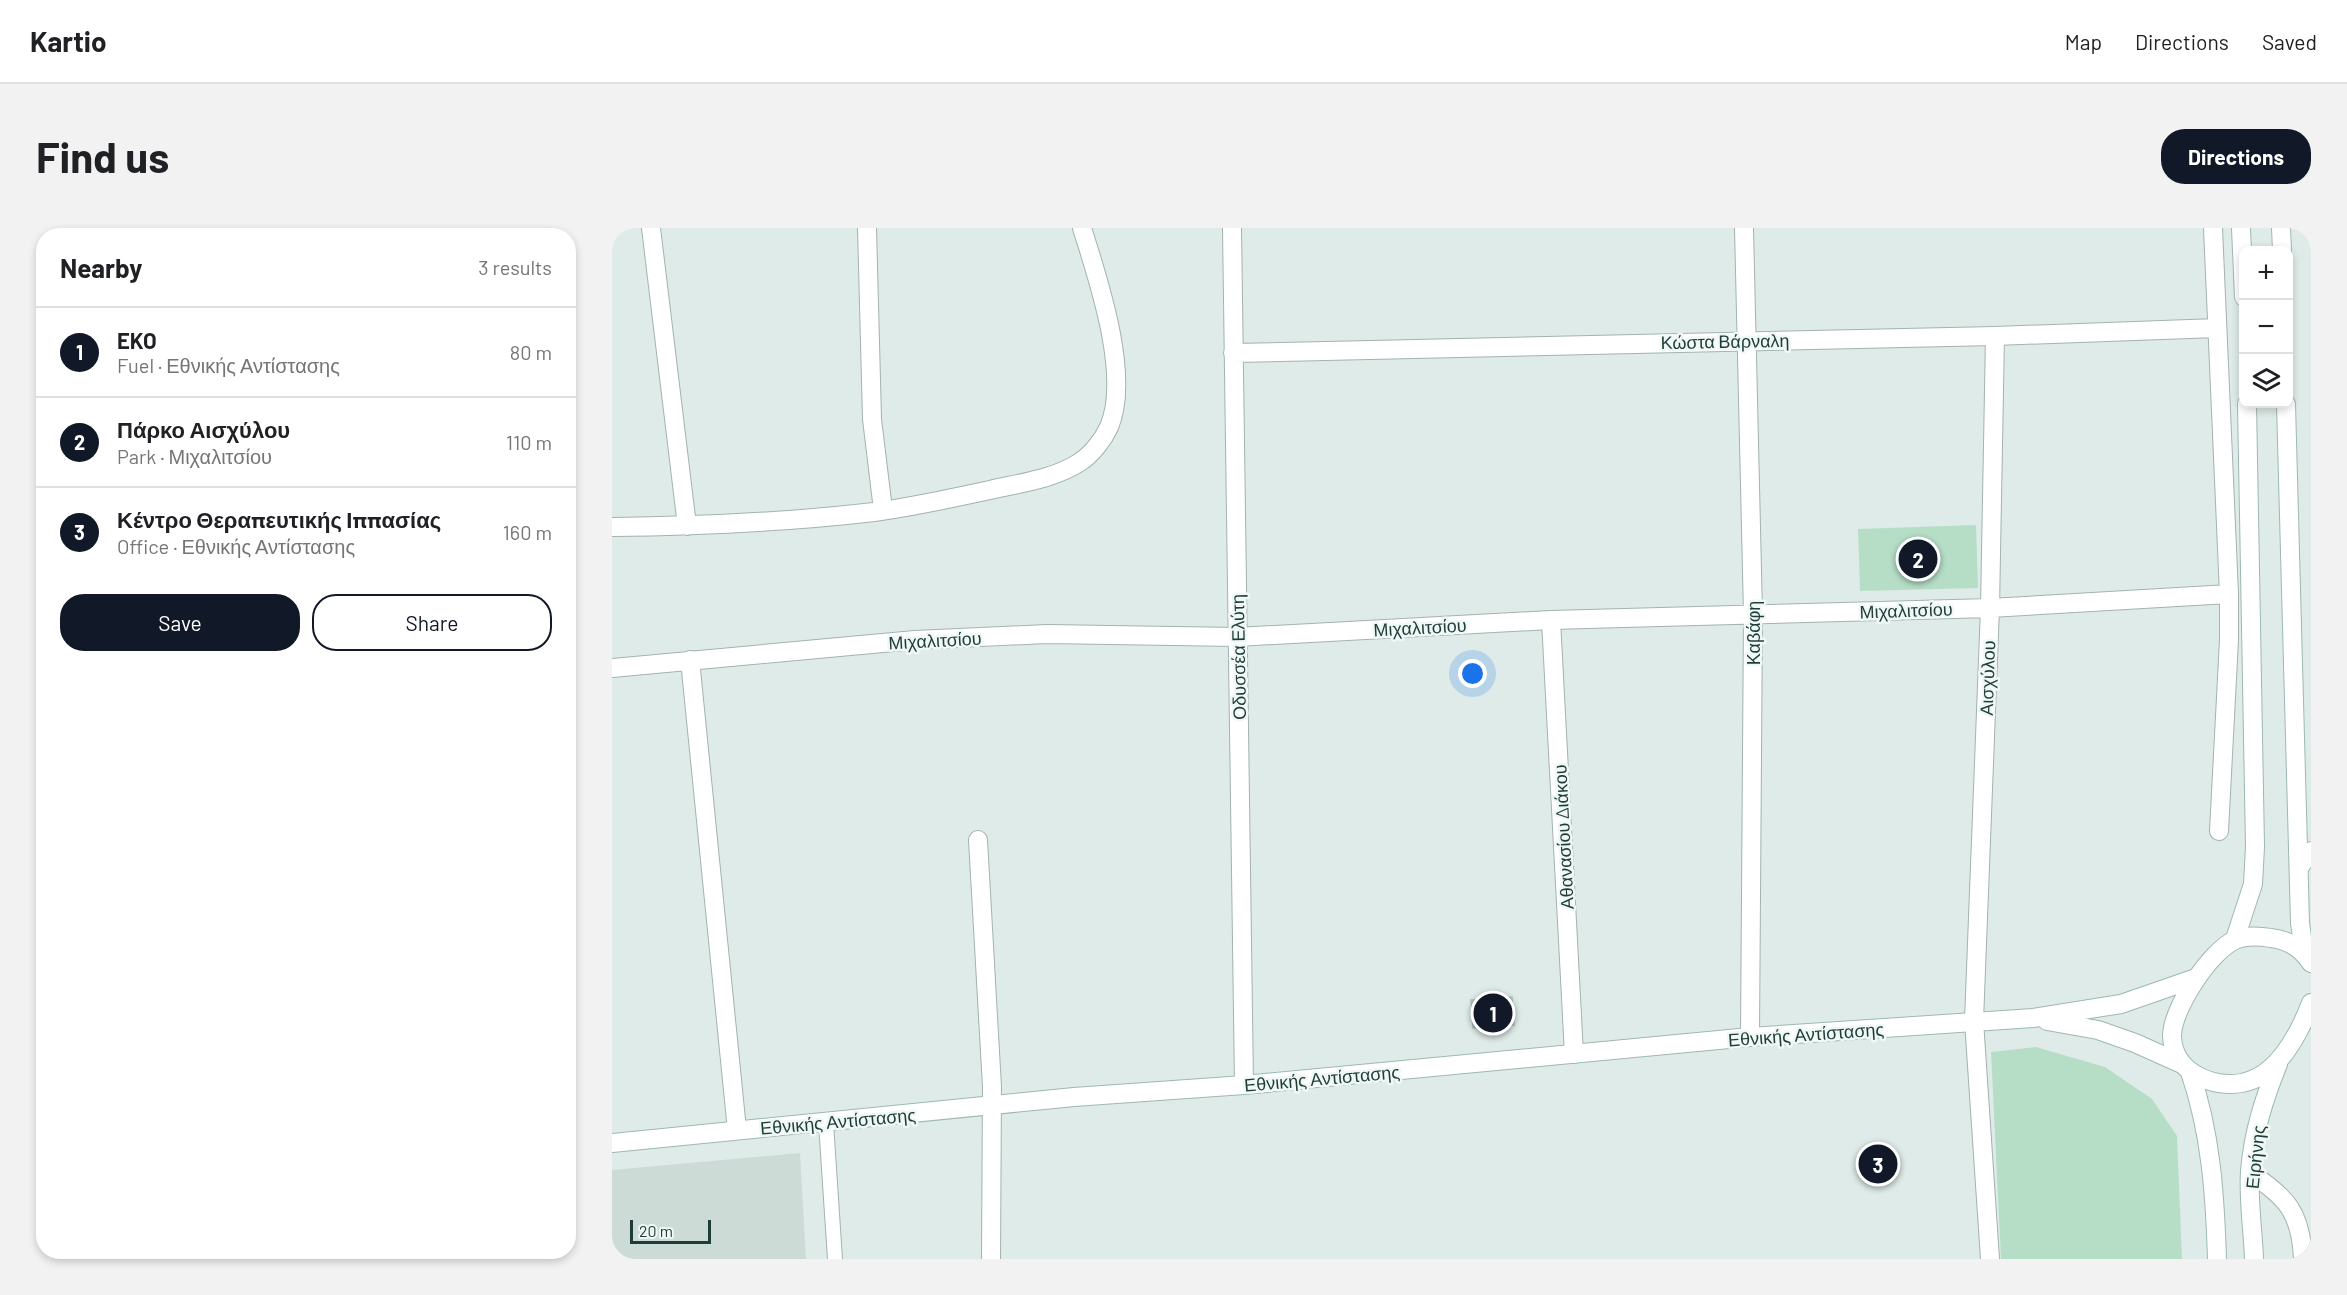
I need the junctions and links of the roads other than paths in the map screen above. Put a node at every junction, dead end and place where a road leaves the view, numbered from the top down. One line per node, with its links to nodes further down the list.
1 (651, 228): 18 (street)
2 (867, 228): 17 (street)
3 (1082, 228): 17 (street)
4 (1232, 228): 14 (street, Οδυσσέα Ελύτη)
5 (1744, 228): 13 (street, Καβάφη)
6 (2213, 228): 11 (street)
7 (2241, 228): 9 (street)
8 (2281, 228): 10 (street)
9 (2242, 246)
10 (2282, 246)
11 (2217, 328): 12 (street, Κώστα Βάρναλη); 20 (street)
12 (1995, 336): 13 (street, Κώστα Βάρναλη); 21 (street, Αισχύλου)
13 (1747, 341): 14 (street, Κώστα Βάρναλη); 22 (street, Καβάφη)
14 (1233, 353): 24 (street, Οδυσσέα Ελύτη)
15 (2247, 408): 31 (street)
16 (2286, 408): 30 (street)
17 (884, 510): 18 (street)
18 (687, 526): 19 (street)
19 (612, 527)
20 (2229, 594): 21 (street, Μιχαλιτσίου); 27 (street)
21 (1990, 608): 22 (street, Μιχαλιτσίου); 36 (street, Αισχύλου)
22 (1753, 614): 23 (street, Μιχαλιτσίου); 38 (street, Καβάφη)
23 (1551, 620): 24 (street, Μιχαλιτσίου); 39 (street, Αθανασίου Διάκου)
24 (1238, 637): 25 (street, Μιχαλιτσίου); 42 (street, Οδυσσέα Ελύτη)
25 (690, 660): 26 (street, Μιχαλιτσίου); 45 (street)
26 (612, 668)
27 (2219, 831)
28 (978, 840): 43 (street)
29 (2311, 851): 30 (street)
30 (2299, 868): 32 (street)
31 (2235, 939): 32 (street); 33 (street)
32 (2307, 958)
33 (2196, 978): 35 (street); 41 (street)
34 (2311, 1004): 37 (street)
35 (2033, 1018): 36 (street, Εθνικής Αντίστασης); 41 (street)
36 (1974, 1021): 38 (street, Εθνικής Αντίστασης); 50 (street, Αισχύλου)
37 (2304, 1027): 40 (street)
38 (1750, 1037): 39 (street, Εθνικής Αντίστασης)
39 (1574, 1054): 42 (street, Εθνικής Αντίστασης)
40 (2280, 1059): 41 (street); 47 (street, Ειρήνης)
41 (2186, 1068): 51 (street)
42 (1244, 1085): 43 (street, Εθνικής Αντίστασης)
43 (992, 1106): 44 (street, Εθνικής Αντίστασης); 49 (street)
44 (826, 1123): 45 (street, Εθνικής Αντίστασης); 48 (lane)
45 (737, 1130): 46 (street, Εθνικής Αντίστασης)
46 (612, 1143)
47 (2250, 1173): 52 (street, Ειρήνης); 53 (street)
48 (836, 1259)
49 (991, 1259)
50 (1990, 1259)
51 (2217, 1259)
52 (2254, 1259)
53 (2303, 1259)

